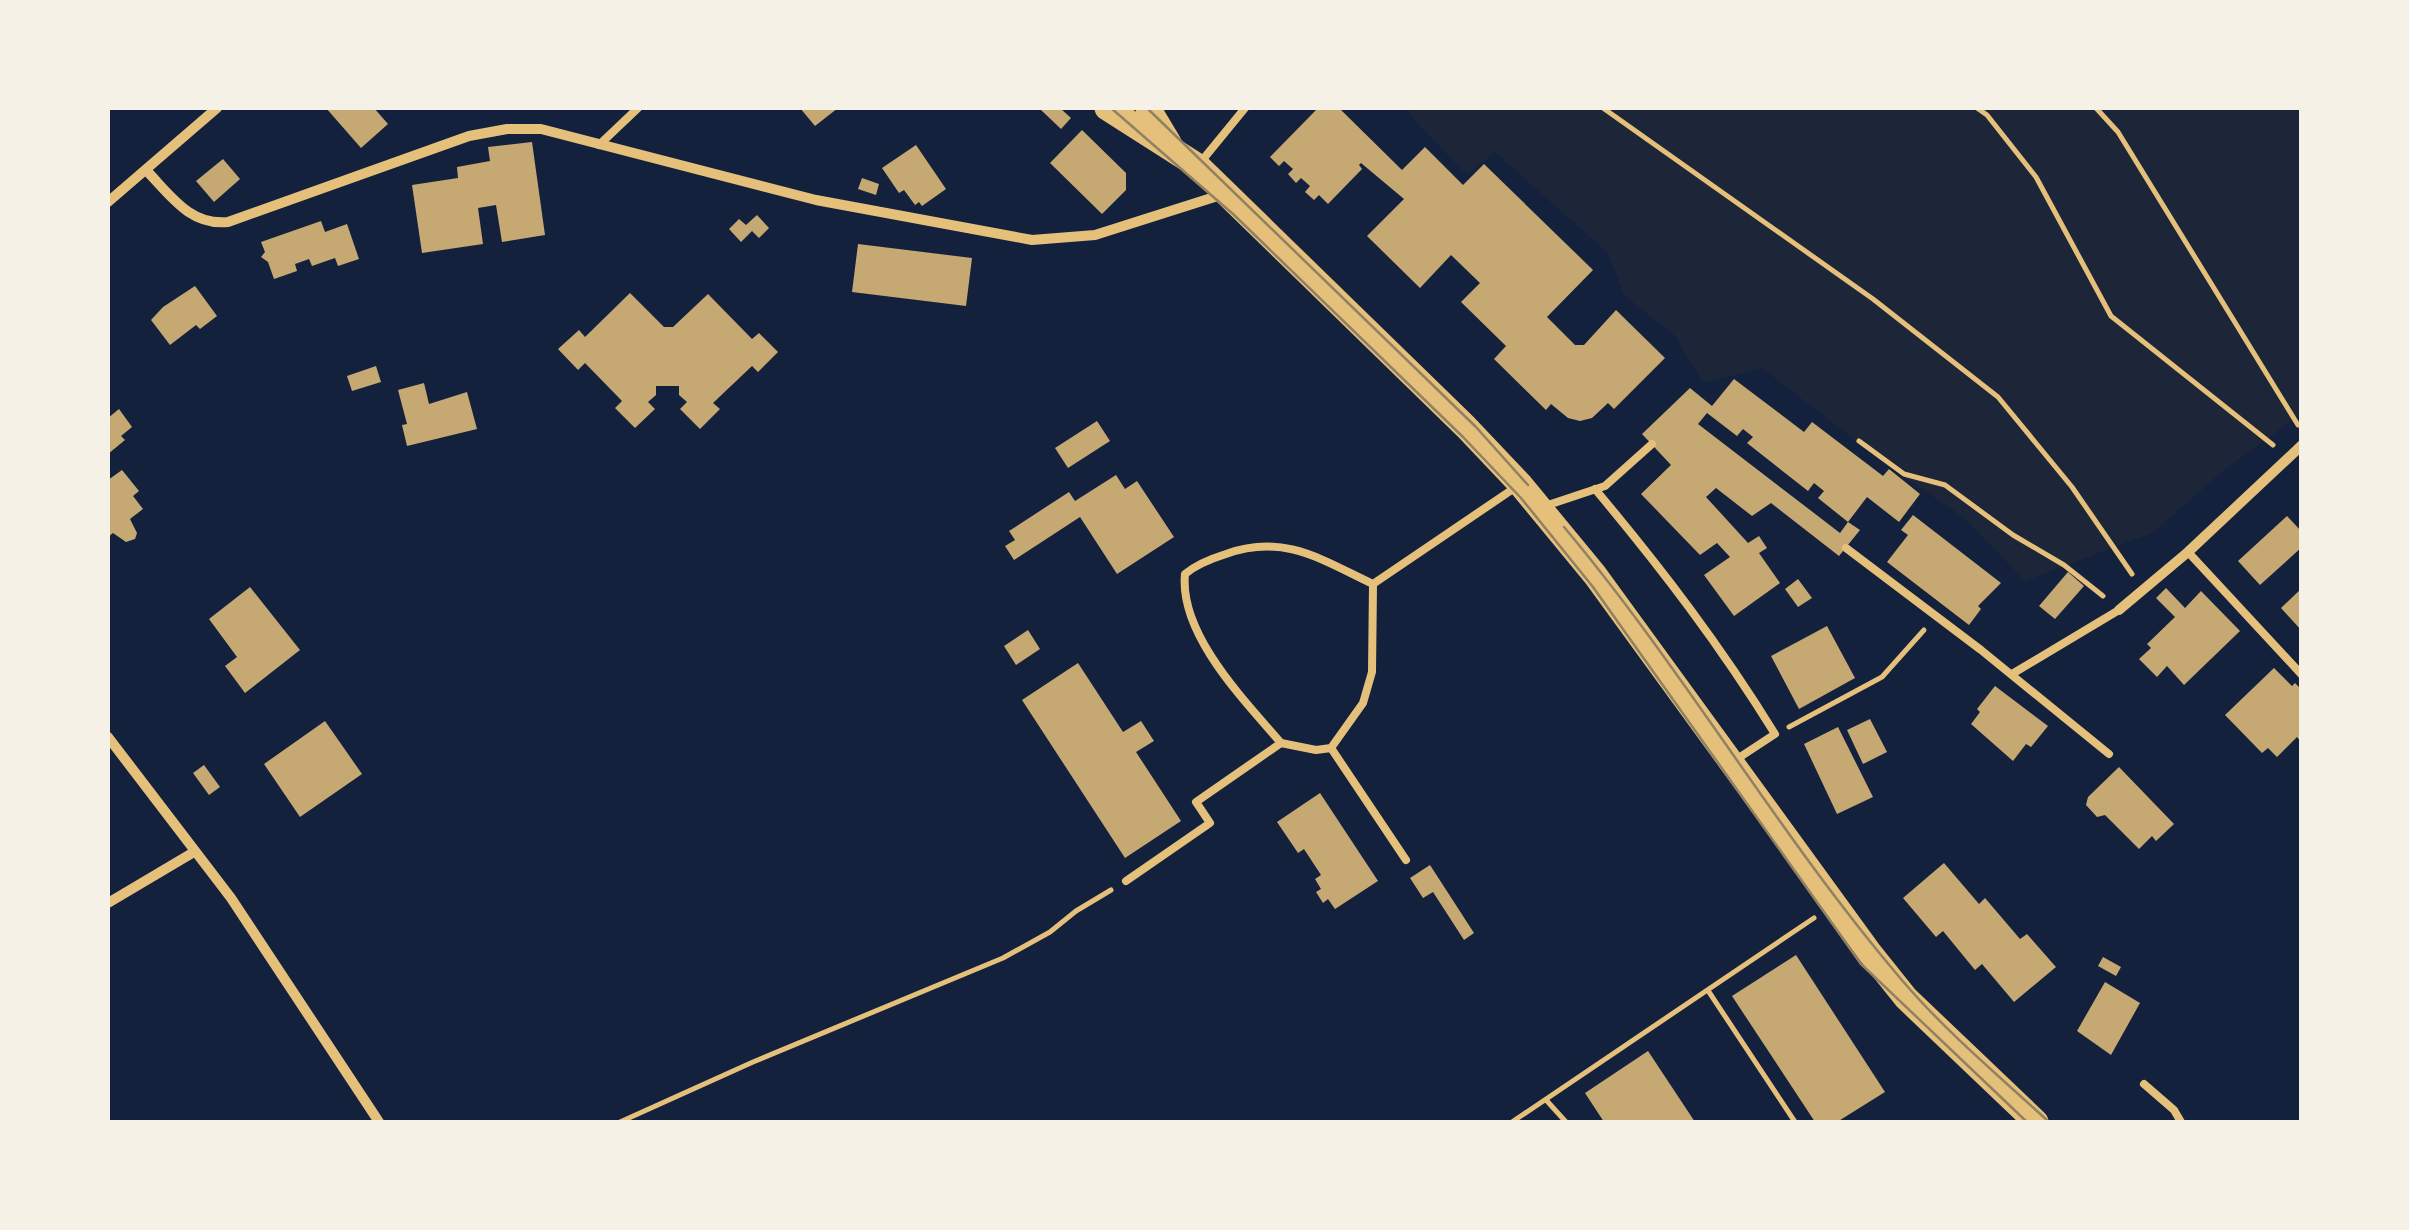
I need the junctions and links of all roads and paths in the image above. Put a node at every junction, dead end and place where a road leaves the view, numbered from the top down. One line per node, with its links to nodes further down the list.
1 (217, 108): 12 (street)
2 (638, 108): 9 (lane)
3 (1107, 108): 10 (main road)
4 (1148, 108): 10 (main road)
5 (1244, 108): 11 (lane)
6 (1603, 108): 26 (path)
7 (1977, 108): 19 (path)
8 (2096, 108): 15 (path)
9 (600, 145): 12 (street); 13 (street)
10 (1171, 147): 11 (main road)
11 (1198, 166): 13 (main road)
12 (146, 170): 14 (street)
13 (1224, 194): 20 (main road)
14 (108, 202)
15 (2302, 430)
16 (1859, 440): 27 (path)
17 (1652, 444): 21 (lane)
18 (2302, 445): 19 (street)
19 (2287, 456): 24 (street)
20 (1520, 484): 22 (main road); 25 (lane)
21 (1594, 489): 22 (lane); 31 (lane)
22 (1540, 507): 36 (main road)
23 (1846, 548): 28 (lane)
24 (2188, 552): 26 (street); 30 (lane)
25 (1373, 584): 33 (lane); 34 (lane)
26 (2144, 591): 27 (street)
27 (2119, 610): 29 (lane)
28 (1936, 616): 29 (lane); 31 (path)
29 (2012, 674): 35 (lane)
30 (2302, 675)
31 (1775, 734): 36 (lane)
32 (108, 737): 37 (street)
33 (1280, 743): 34 (lane); 39 (lane)
34 (1331, 748): 38 (lane)
35 (2109, 754)
36 (1730, 763): 50 (main road)
37 (194, 852): 40 (street); 45 (street)
38 (1406, 860)
39 (1126, 881): 46 (path)
40 (108, 903)
41 (1803, 928): 42 (path)
42 (1709, 992): 44 (path); 49 (path)
43 (2144, 1084): 51 (lane)
44 (1547, 1101): 47 (path); 48 (path)
45 (379, 1122)
46 (620, 1122)
47 (1512, 1122)
48 (1566, 1122)
49 (1794, 1122)
50 (2036, 1122)
51 (2181, 1122)

